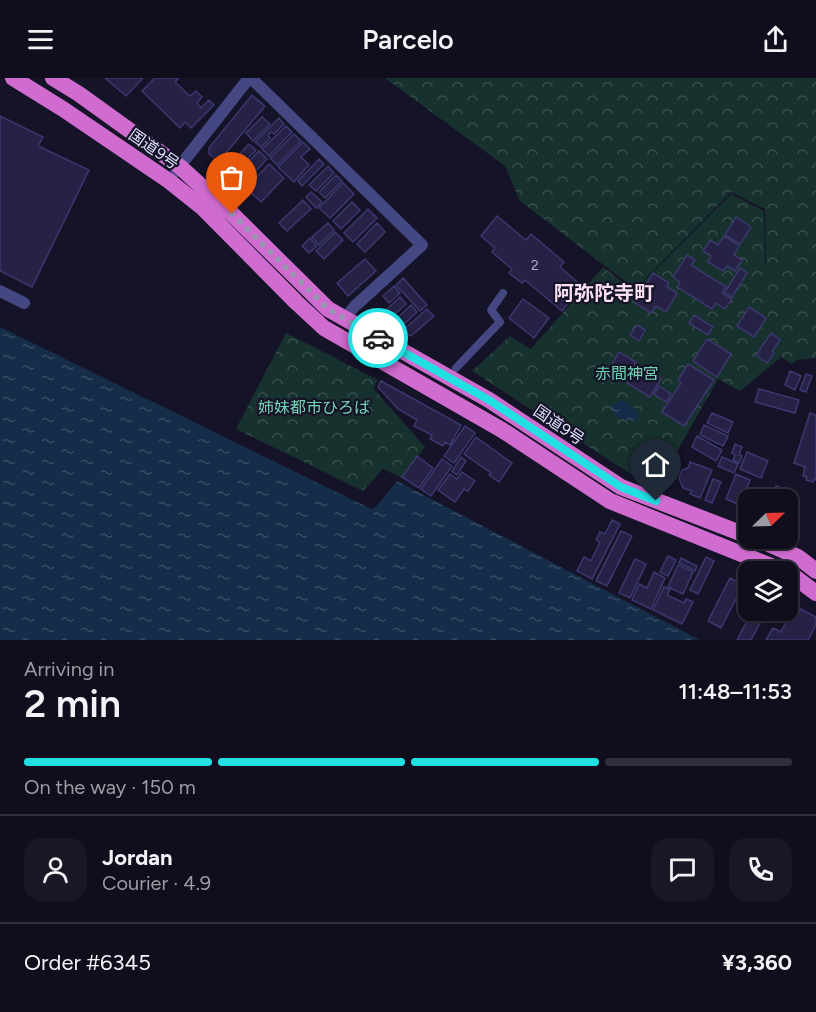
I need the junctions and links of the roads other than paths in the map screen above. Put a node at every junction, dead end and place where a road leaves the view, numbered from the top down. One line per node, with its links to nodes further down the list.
1 (13, 78): 5 (highway, 国道9号)
2 (53, 78): 4 (highway, 国道9号)
3 (250, 78): 4 (street); 9 (street)
4 (179, 166): 5 (street); 9 (highway, 国道9号)
5 (170, 181): 13 (highway, 国道9号)
6 (0, 291): 8 (street)
7 (503, 294): 10 (lane)
8 (24, 303)
9 (345, 319): 11 (highway, 国道9号)
10 (456, 368)
11 (738, 532)
12 (780, 549): 14 (highway)
13 (760, 561)
14 (816, 571)
15 (798, 580): 16 (highway, 国道9号)
16 (816, 593)

